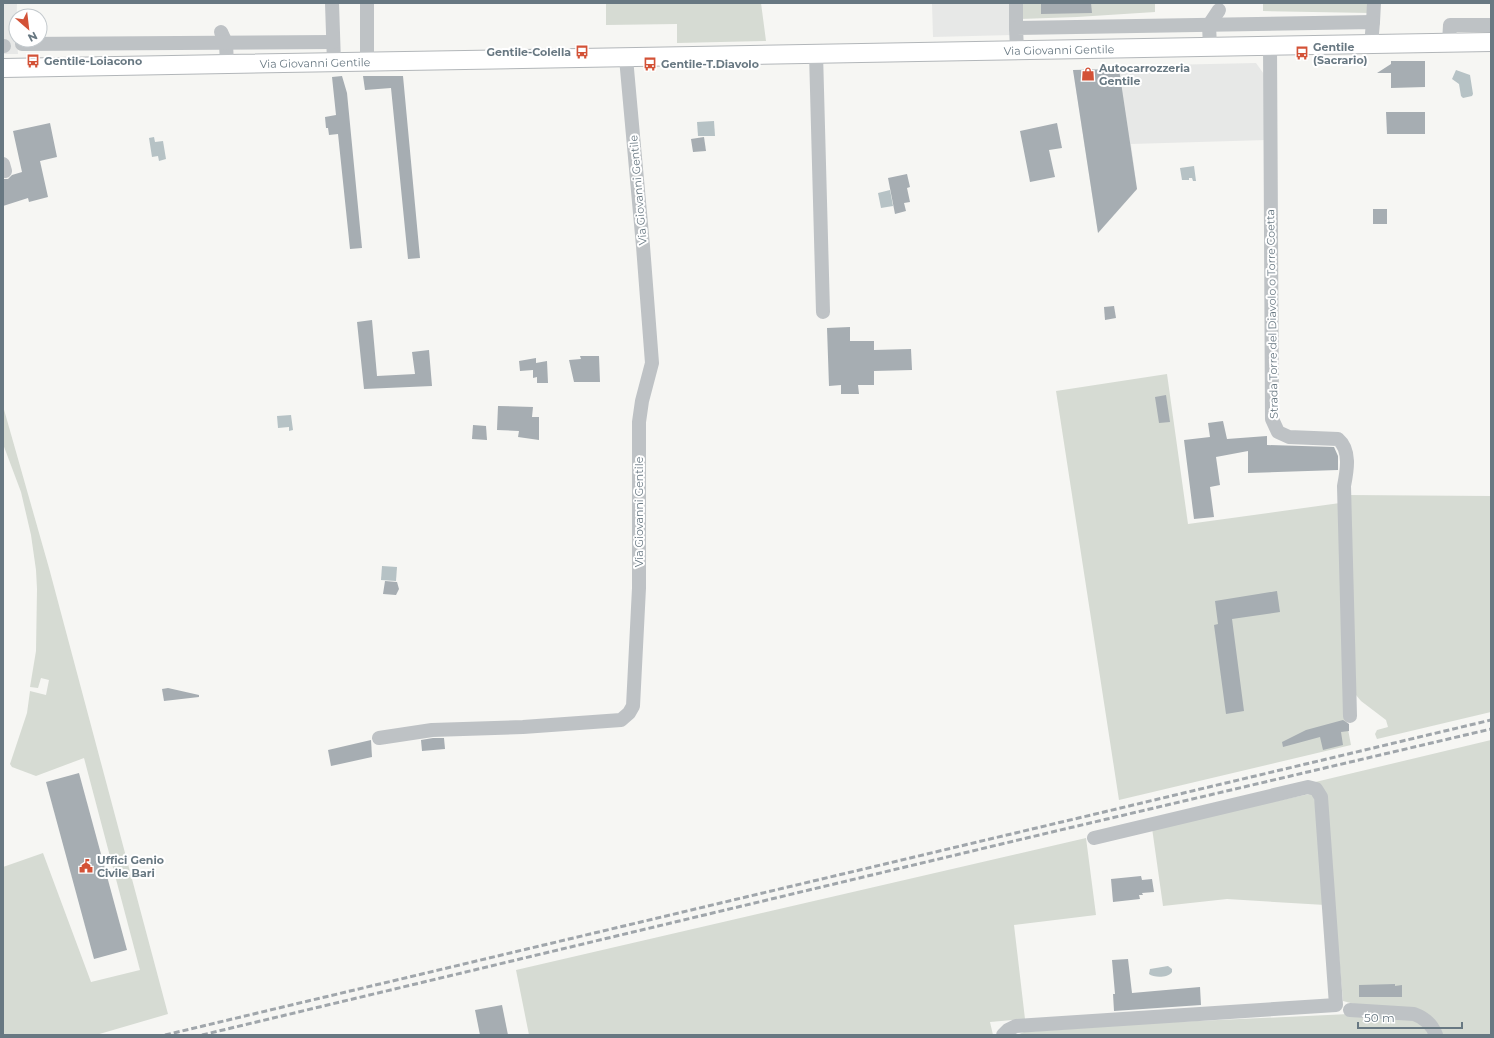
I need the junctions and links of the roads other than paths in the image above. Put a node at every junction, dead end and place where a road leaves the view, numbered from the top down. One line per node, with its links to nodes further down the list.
1 (332, 3): 13 (street)
2 (367, 3): 26 (street)
3 (1016, 3): 11 (street)
4 (1374, 3): 6 (street)
5 (1219, 10): 8 (street)
6 (1373, 22): 7 (street); 18 (street)
7 (1298, 24): 8 (street); 20 (street)
8 (1209, 25): 10 (street); 21 (street)
9 (1491, 25): 16 (street)
10 (1123, 26): 11 (street); 22 (street)
11 (1016, 28): 23 (street)
12 (224, 37): 13 (street); 17 (street); 28 (street)
13 (333, 42): 27 (street)
14 (1491, 42): 16 (main road, Via Giovanni Gentile)
15 (48, 43): 17 (street)
16 (1449, 43): 18 (main road, Via Giovanni Gentile)
17 (66, 44): 29 (street)
18 (1371, 45): 20 (main road, Via Giovanni Gentile)
19 (1270, 46): 20 (main road, Via Giovanni Gentile); 21 (main road, Via Giovanni Gentile); 32 (street, Strada Torre del Diavolo o Torre Coetta)
20 (1299, 46)
21 (1210, 47): 22 (main road, Via Giovanni Gentile)
22 (1124, 48): 23 (main road, Via Giovanni Gentile)
23 (1017, 50): 24 (main road, Via Giovanni Gentile)
24 (816, 53): 25 (main road, Via Giovanni Gentile); 31 (street)
25 (626, 58): 26 (main road, Via Giovanni Gentile); 33 (street, Via Giovanni Gentile)
26 (367, 62): 27 (main road, Via Giovanni Gentile)
27 (334, 63): 28 (main road, Via Giovanni Gentile)
28 (227, 65): 29 (main road, Via Giovanni Gentile)
29 (67, 67): 30 (main road, Via Giovanni Gentile)
30 (3, 68)
31 (823, 312)
32 (1350, 716)
33 (379, 738)
34 (1094, 838): 36 (street)
35 (1350, 1010): 37 (street)
36 (1003, 1035)
37 (1436, 1035)

